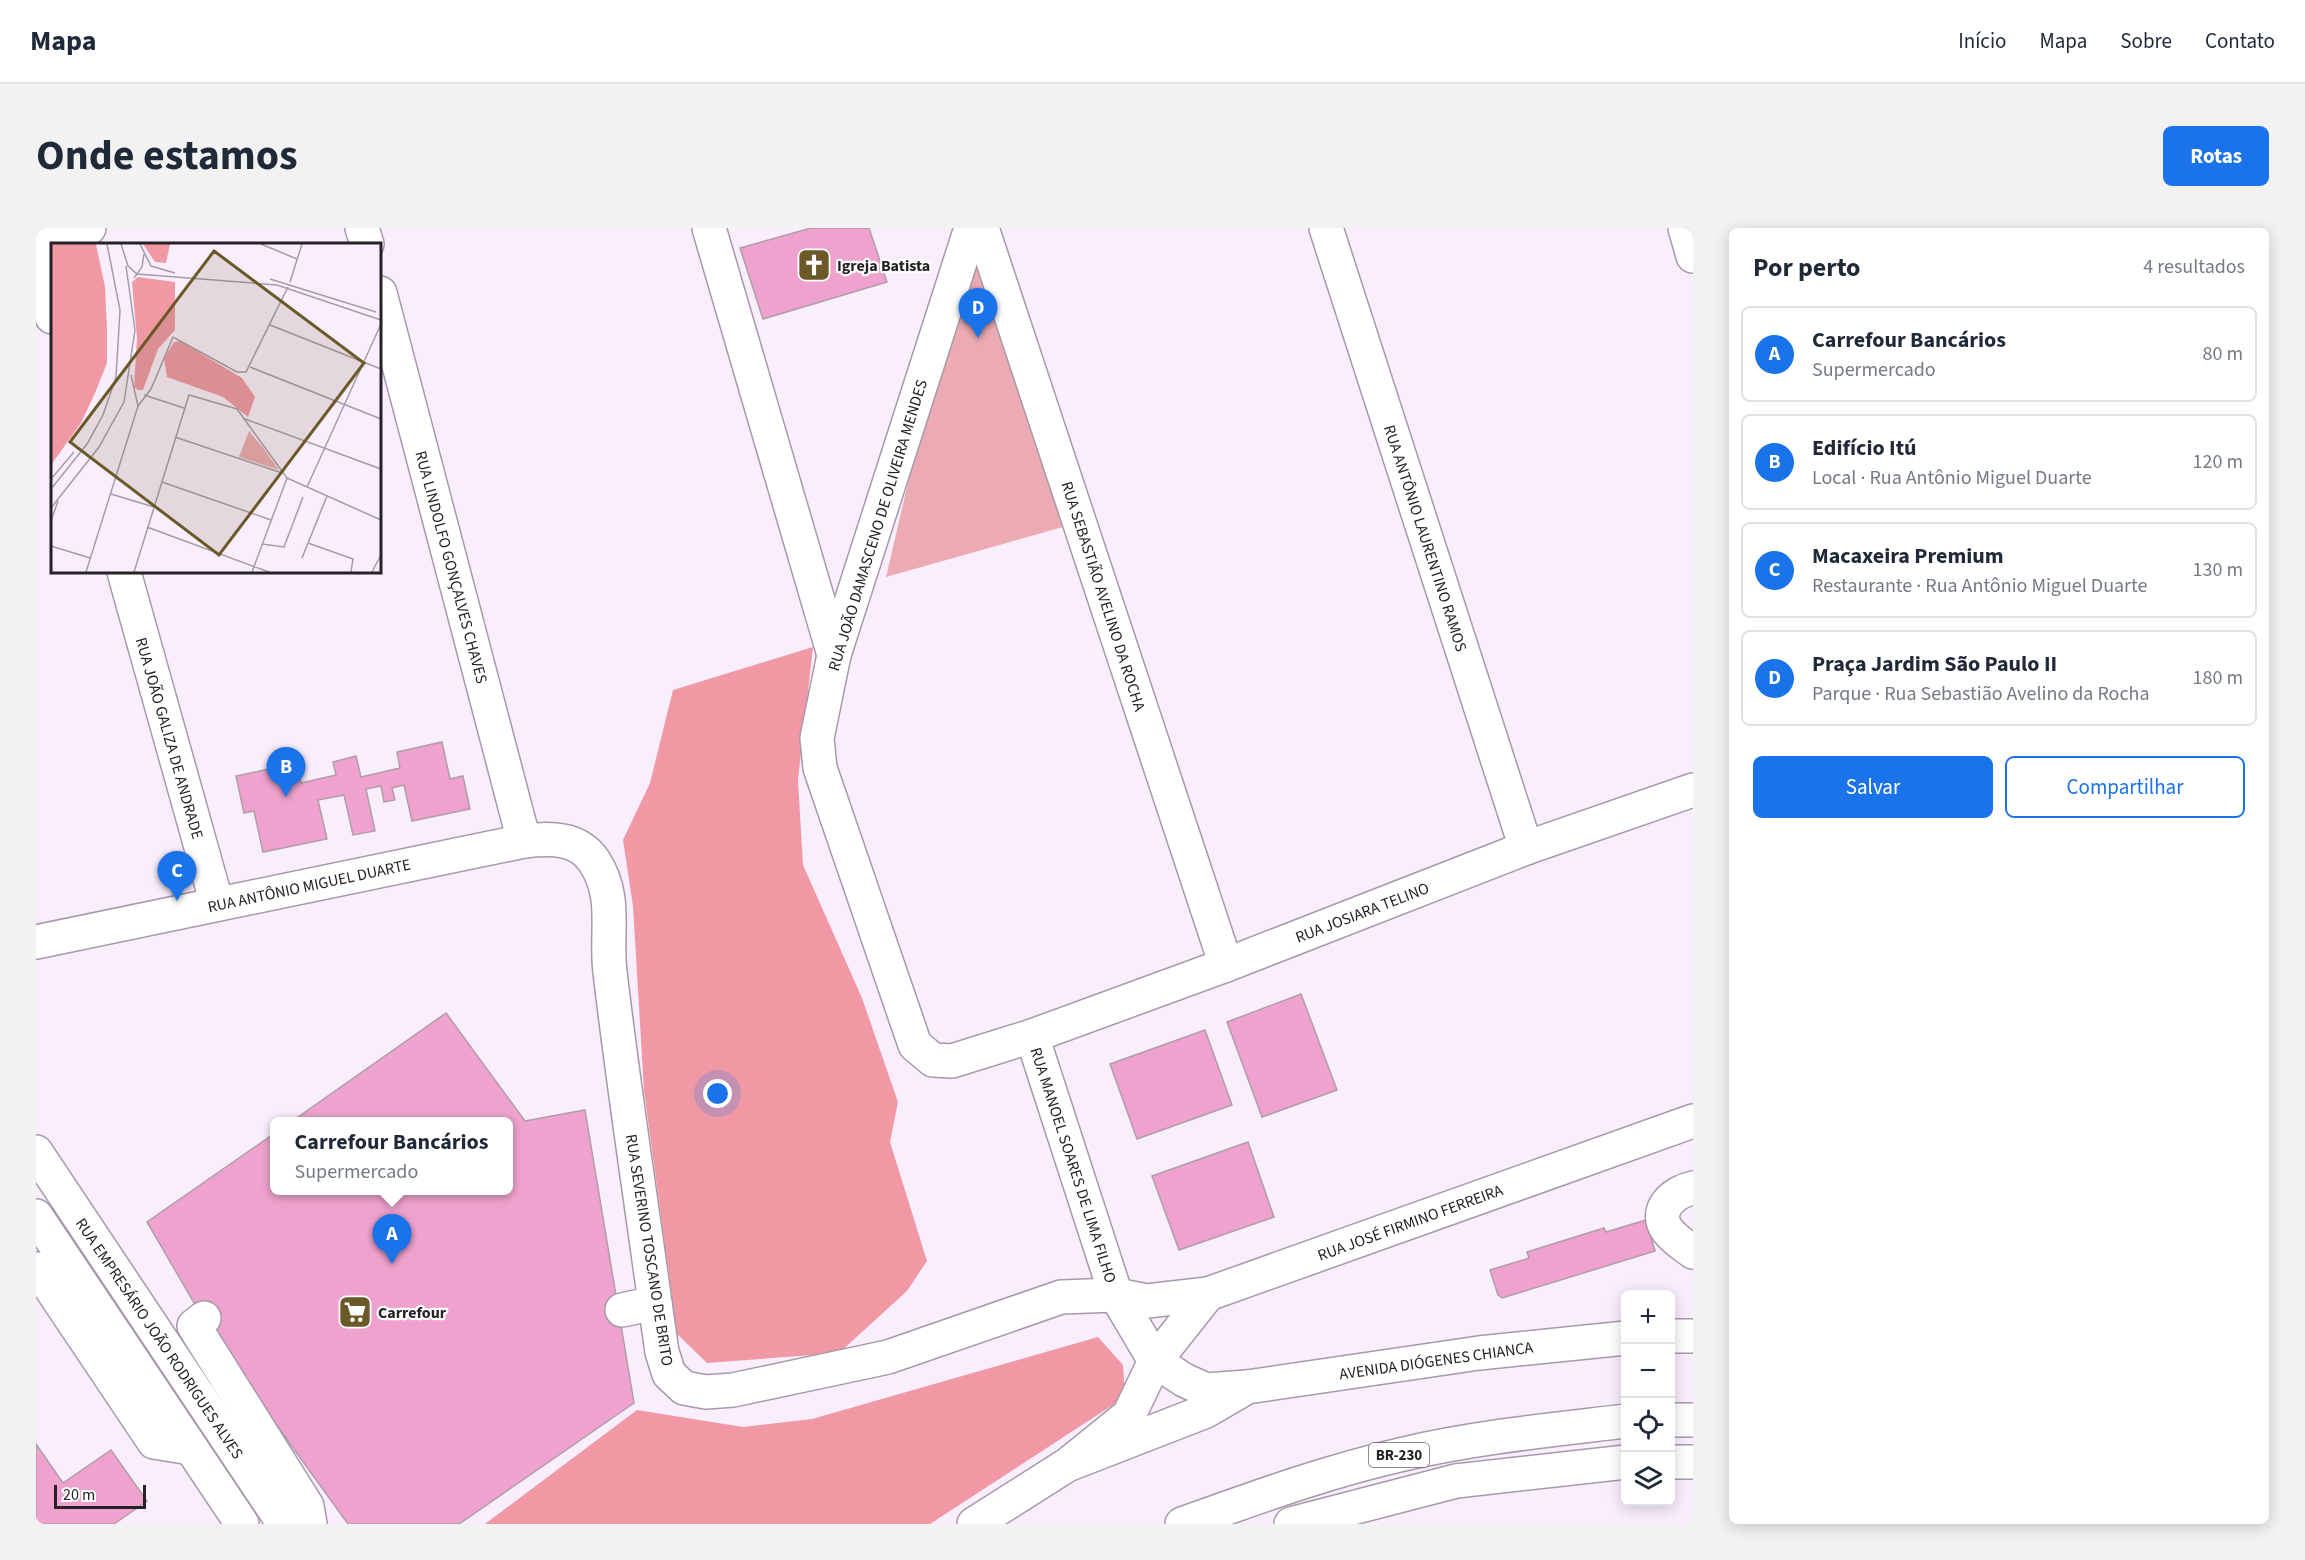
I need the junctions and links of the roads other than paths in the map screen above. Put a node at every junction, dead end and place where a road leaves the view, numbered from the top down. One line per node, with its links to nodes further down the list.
1 (89, 228): 8 (main road)
2 (362, 228): 9 (main road)
3 (709, 228): 15 (main road)
4 (970, 228): 15 (main road, RUA JOÃO DAMASCENO DE OLIVEIRA MENDES)
5 (982, 228): 22 (main road, RUA SEBASTIÃO AVELINO DA ROCHA)
6 (1326, 228): 19 (main road, RUA ANTÔNIO LAURENTINO RAMOS)
7 (1685, 228): 10 (main road)
8 (36, 240)
9 (367, 243)
10 (1693, 256)
11 (36, 258): 13 (main road)
12 (381, 297): 17 (main road, RUA LINDOLFO GONÇALVES CHAVES)
13 (51, 313)
14 (124, 573): 20 (main road, RUA JOÃO GALIZA DE ANDRADE)
15 (834, 656): 23 (main road, RUA JOÃO DAMASCENO DE OLIVEIRA MENDES)
16 (1693, 790): 19 (main road, RUA JOSIARA TELINO)
17 (524, 841): 18 (main road, RUA ANTÔNIO MIGUEL DUARTE); 20 (main road, RUA ANTÔNIO MIGUEL DUARTE)
18 (583, 848): 32 (main road, RUA SEVERINO TOSCANO DE BRITO)
19 (1526, 848): 22 (main road, RUA JOSIARA TELINO)
20 (217, 904): 21 (main road, RUA ANTÔNIO MIGUEL DUARTE)
21 (36, 942)
22 (1226, 965): 23 (main road, RUA JOSIARA TELINO)
23 (1032, 1036): 31 (main road, RUA MANOEL SOARES DE LIMA FILHO)
24 (1693, 1121): 30 (main road, RUA JOSÉ FIRMINO FERREIRA)
25 (36, 1152): 49 (main road, RUA EMPRESÁRIO JOÃO RODRIGUES ALVES)
26 (1693, 1188): 28 (main road)
27 (36, 1216): 43 (main road)
28 (1693, 1252)
29 (38, 1269): 43 (main road)
30 (1208, 1294): 31 (main road, RUA MANOEL SOARES DE LIMA FILHO); 38 (main road)
31 (1116, 1295): 32 (main road, RUA SEVERINO TOSCANO DE BRITO); 38 (main road, RUA MANOEL SOARES DE LIMA FILHO)
32 (655, 1303): 33 (main road)
33 (622, 1310)
34 (204, 1318): 50 (main road)
35 (1675, 1336): 36 (main road)
36 (1693, 1336)
37 (1621, 1339): 39 (main road, AVENIDA DIÓGENES CHIANCA)
38 (1155, 1361): 39 (main road, AVENIDA DIÓGENES CHIANCA); 47 (main road, AVENIDA DIÓGENES CHIANCA)
39 (1247, 1388): 47 (main road, AVENIDA DIÓGENES CHIANCA)
40 (1675, 1420): 41 (main road)
41 (1693, 1420)
42 (1621, 1422): 52 (main road, BR-230)
43 (191, 1448): 48 (main road)
44 (1675, 1462): 45 (main road)
45 (1693, 1462)
46 (1621, 1463): 53 (main road, BR-230)
47 (1067, 1465): 51 (main road, AVENIDA DIÓGENES CHIANCA)
48 (242, 1524)
49 (284, 1524)
50 (310, 1524)
51 (974, 1524)
52 (1182, 1524)
53 (1292, 1524)

